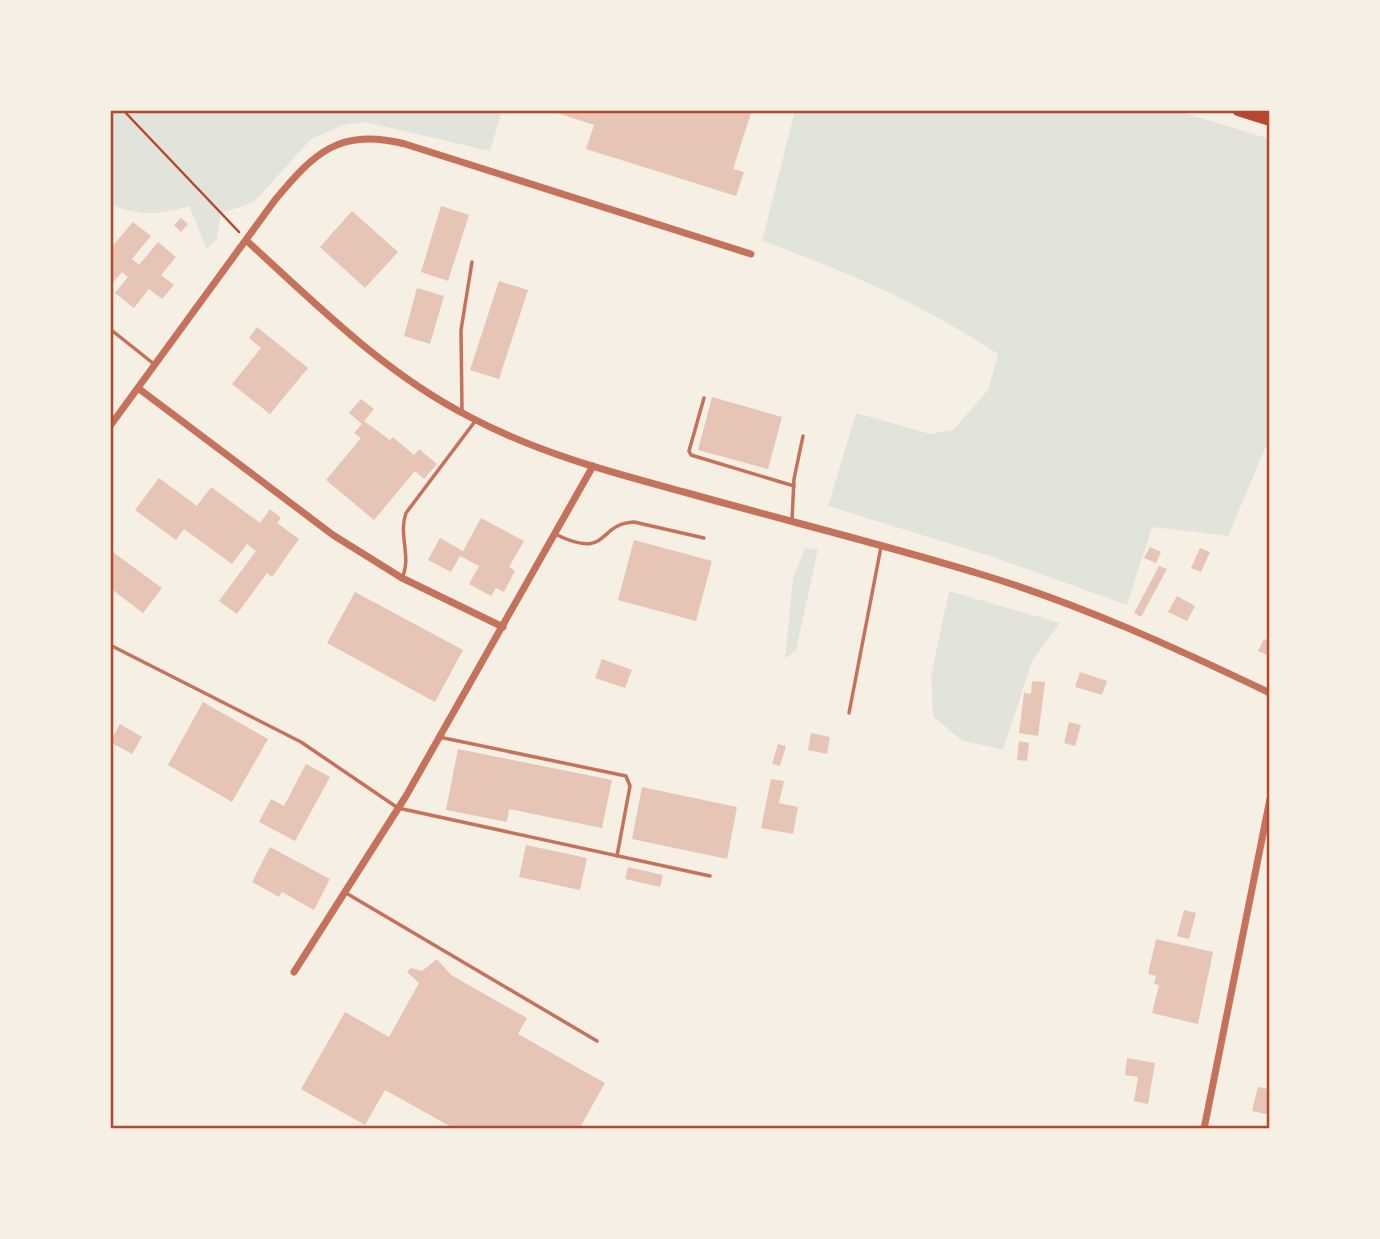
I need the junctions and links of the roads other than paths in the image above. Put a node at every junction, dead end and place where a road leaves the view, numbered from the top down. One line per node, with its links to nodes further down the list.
1 (1238, 110): 2 (highway)
2 (1270, 120)
3 (247, 241): 4 (street); 7 (street); 10 (street)
4 (751, 254)
5 (472, 262): 10 (lane)
6 (110, 329): 7 (lane)
7 (155, 365): 8 (street)
8 (138, 388): 12 (street); 20 (street)
9 (704, 398): 15 (lane)
10 (463, 414): 11 (street)
11 (476, 420): 14 (street); 20 (lane)
12 (110, 426)
13 (803, 436): 15 (lane)
14 (593, 466): 16 (street); 17 (street)
15 (794, 486): 16 (lane)
16 (792, 522): 19 (street)
17 (555, 534): 18 (lane); 21 (street)
18 (704, 538)
19 (881, 547): 23 (street); 24 (lane)
20 (402, 578): 21 (street)
21 (503, 627): 25 (street)
22 (110, 645): 27 (lane)
23 (1270, 693)
24 (849, 713)
25 (439, 737): 27 (street); 28 (lane)
26 (1270, 799): 33 (street)
27 (398, 808): 28 (lane); 30 (street)
28 (617, 856): 29 (lane)
29 (710, 876)
30 (344, 892): 31 (street); 32 (lane)
31 (294, 972)
32 (597, 1041)
33 (1204, 1129)

